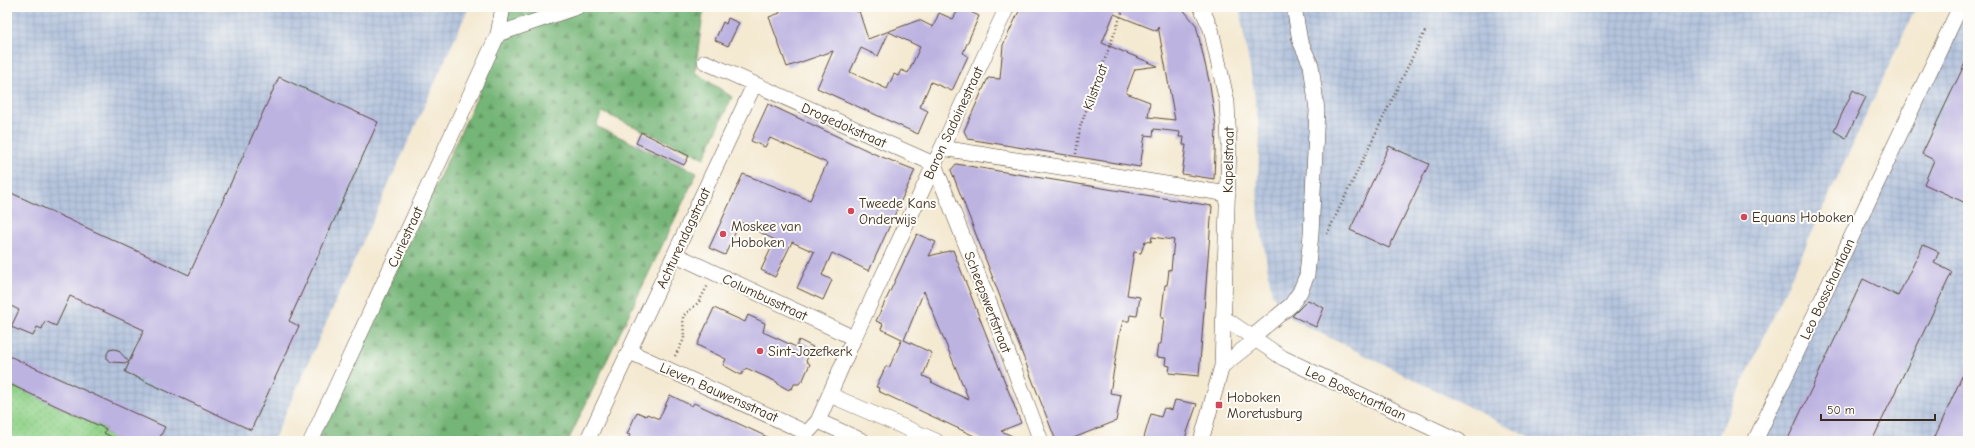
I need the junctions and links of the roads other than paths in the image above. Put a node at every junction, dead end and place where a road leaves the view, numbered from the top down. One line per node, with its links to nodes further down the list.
1 (503, 7): 7 (street, Curiestraat)
2 (577, 7): 7 (street)
3 (1007, 7): 10 (street, Baron Sadoinestraat)
4 (1201, 7): 12 (street, Kapelstraat)
5 (1294, 7): 16 (street)
6 (1960, 7): 29 (street, Leo Bosschartlaan)
7 (498, 34): 22 (street, Curiestraat)
8 (705, 62): 9 (street)
9 (754, 85): 11 (street, Drogedokstraat); 13 (street, Achturendagstraat)
10 (942, 148): 11 (street, Baron Sadoinestraat); 12 (street)
11 (934, 164): 15 (street, Baron Sadoinestraat); 26 (street, Scheepswerfstraat)
12 (1228, 194): 14 (street, Kapelstraat)
13 (676, 255): 15 (street, Columbusstraat); 17 (street, Achturendagstraat)
14 (1224, 318): 16 (street); 18 (street, Kapelstraat)
15 (854, 338): 19 (street, Baron Sadoinestraat)
16 (1253, 339): 18 (street); 28 (street, Leo Bosschartlaan)
17 (630, 352): 21 (street, Lieven Bauwensstraat); 23 (street, Achturendagstraat)
18 (1222, 366): 27 (street, Kapelstraat)
19 (830, 394): 20 (street, Baron Sadoinestraat); 25 (street)
20 (818, 421): 21 (street, Baron Sadoinestraat); 24 (street)
21 (805, 437)
22 (310, 441)
23 (587, 441)
24 (863, 441)
25 (936, 441)
26 (1042, 441)
27 (1201, 441)
28 (1459, 441)
29 (1755, 441)

